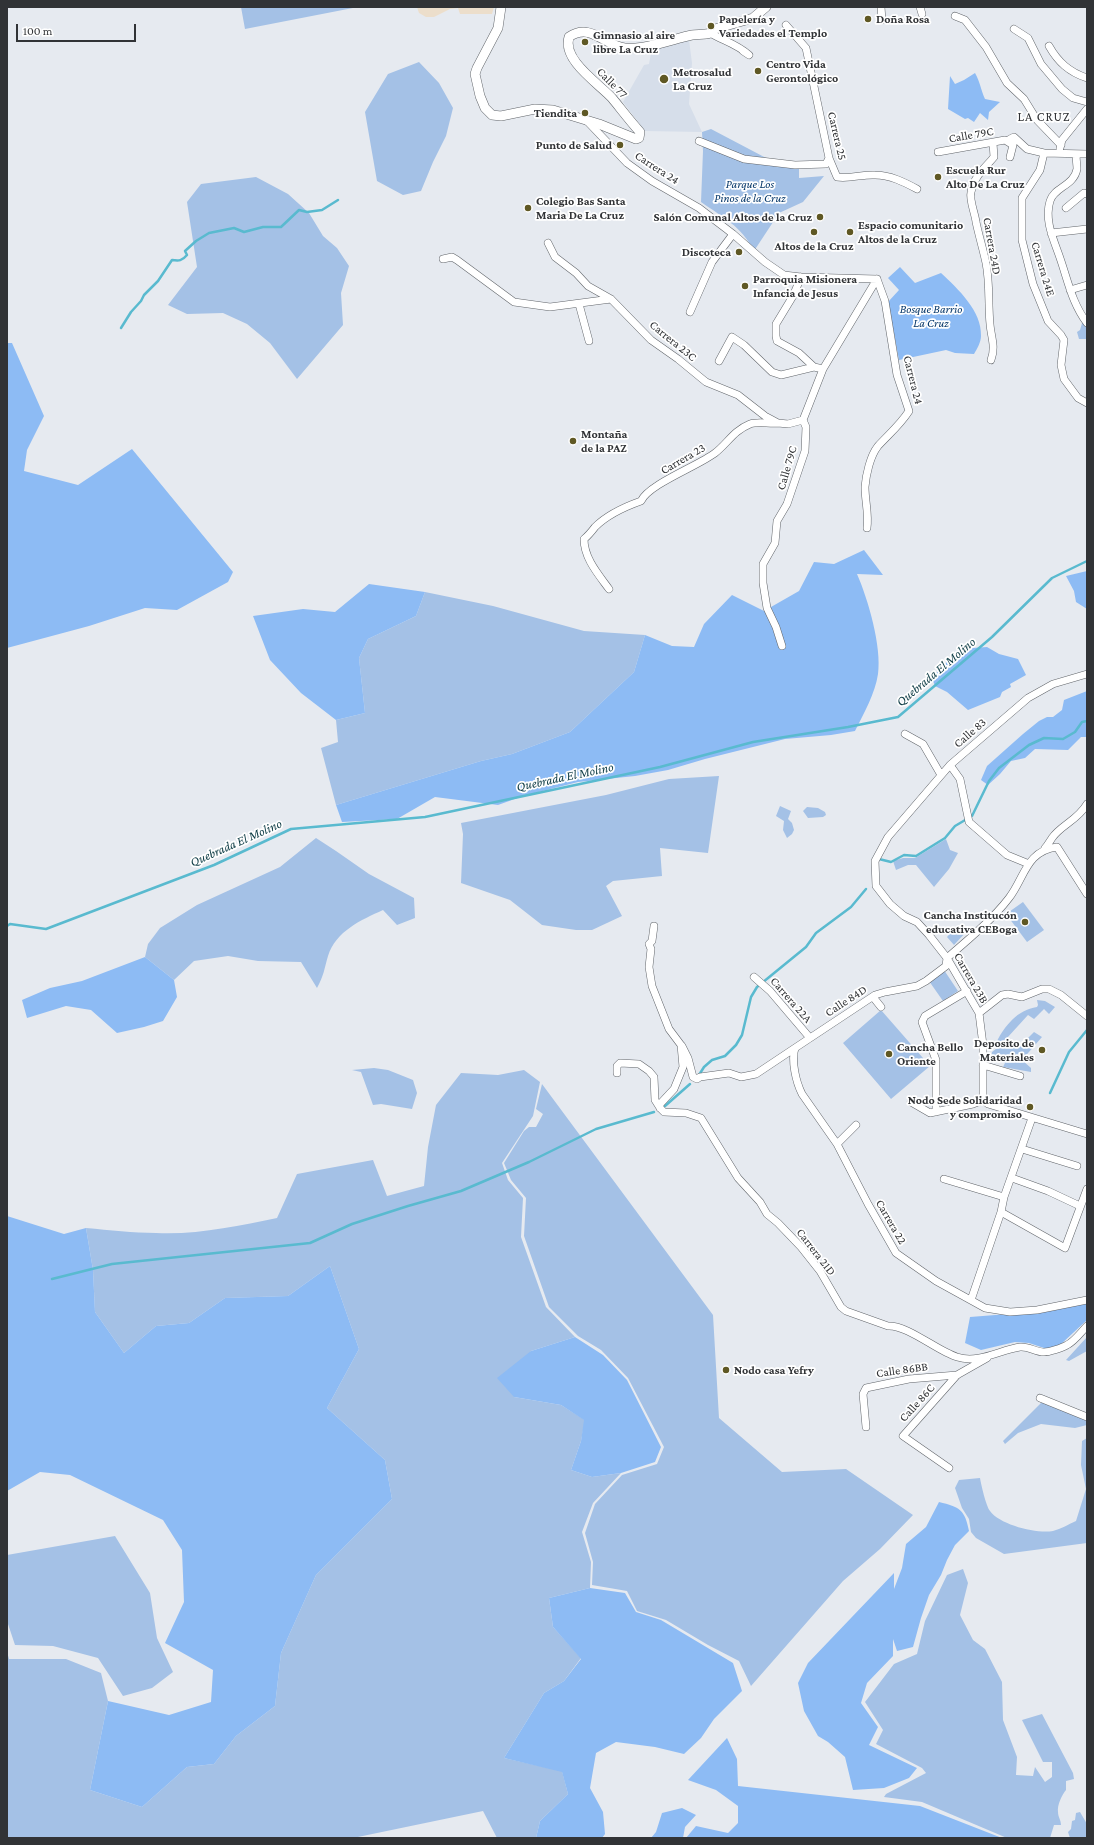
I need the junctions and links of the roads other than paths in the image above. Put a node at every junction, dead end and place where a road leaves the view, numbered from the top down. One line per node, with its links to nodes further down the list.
1 (501, 7): 14 (street, Calle 77)
2 (881, 7): 5 (street)
3 (763, 9): 8 (street, Calle 77)
4 (955, 16): 18 (street)
5 (882, 20)
6 (786, 25): 25 (street, Carrera 25)
7 (1014, 29): 12 (street)
8 (710, 33): 10 (street); 14 (street, Calle 77)
9 (1048, 46): 11 (street)
10 (743, 51)
11 (1087, 78)
12 (1087, 102)
13 (1087, 109): 18 (street)
14 (587, 121): 31 (street, Carrera 24)
15 (699, 141): 25 (street)
16 (993, 143): 17 (street, Calle 79C); 19 (street, Calle 79C); 43 (street, Carrera 24D)
17 (1013, 145): 20 (street, Calle 79C); 24 (street)
18 (1061, 145): 21 (street)
19 (938, 152)
20 (1044, 153): 21 (street, Calle 79C); 47 (street, Carrera 24E)
21 (1058, 154): 22 (street, Calle 79C)
22 (1076, 154): 23 (street, Calle 79C); 30 (street)
23 (1087, 154)
24 (1010, 157)
25 (829, 158): 26 (street, Carrera 25)
26 (917, 189)
27 (1087, 194): 28 (street)
28 (1066, 208)
29 (1087, 229): 30 (street)
30 (1051, 233): 37 (street)
31 (733, 234): 34 (street, Carrera 24); 40 (street)
32 (548, 243): 38 (street, Carrera 23C)
33 (443, 258): 39 (street)
34 (801, 277): 35 (street, Carrera 24); 45 (street)
35 (877, 279): 46 (street, Calle 79C); 50 (street, Carrera 24)
36 (1087, 285): 37 (street)
37 (1070, 290): 41 (street)
38 (611, 299): 39 (street); 49 (street, Carrera 23C)
39 (579, 304): 42 (street)
40 (690, 312)
41 (1087, 323)
42 (589, 342)
43 (991, 360)
44 (719, 361): 45 (street)
45 (814, 367): 46 (street)
46 (823, 369): 48 (street, Calle 79C)
47 (1087, 403)
48 (803, 420): 49 (street); 52 (street, Calle 79C)
49 (778, 423): 51 (street, Carrera 23)
50 (867, 528)
51 (609, 589)
52 (782, 646)
53 (1087, 674): 55 (street, Calle 83)
54 (905, 734): 56 (street)
55 (950, 765): 56 (street, Calle 83); 60 (street)
56 (941, 775): 58 (street, Calle 83)
57 (1087, 804): 59 (street, Calle 84D)
58 (888, 837): 63 (street, Carrera 23B)
59 (1045, 848): 60 (street, Calle 84D); 61 (street)
60 (1029, 864): 63 (street, Calle 84D)
61 (1087, 894)
62 (654, 926): 71 (street)
63 (947, 958): 65 (street, Carrera 23B); 66 (street, Calle 84D)
64 (756, 978): 70 (street, Carrera 22A)
65 (967, 991): 68 (street, Carrera 23B); 79 (street)
66 (873, 997): 67 (street); 70 (street, Calle 84D)
67 (881, 1007)
68 (979, 1013): 69 (street); 73 (street, Carrera 23B)
69 (1087, 1016)
70 (810, 1038): 72 (street, Calle 84D)
71 (681, 1045): 72 (street, Calle 84D); 78 (street)
72 (795, 1048): 83 (street, Carrera 22)
73 (983, 1065): 75 (street); 76 (street, Carrera 23B)
74 (617, 1073): 78 (street)
75 (1020, 1076)
76 (983, 1100): 79 (street); 80 (street)
77 (911, 1102): 79 (street)
78 (660, 1108): 95 (street, Carrera 21D)
79 (936, 1112)
80 (1032, 1118): 82 (street); 84 (street)
81 (856, 1125): 83 (street)
82 (1087, 1134)
83 (837, 1144): 92 (street, Carrera 22)
84 (1022, 1149): 85 (street); 86 (street)
85 (1077, 1166)
86 (1012, 1178): 89 (street); 90 (street)
87 (944, 1179): 89 (street)
88 (1087, 1189): 90 (street)
89 (1004, 1197): 91 (street)
90 (1080, 1206): 91 (street)
91 (1001, 1212): 92 (street)
92 (971, 1300): 93 (street, Carrera 22)
93 (1087, 1300)
94 (1087, 1326): 95 (street, Carrera 21D)
95 (995, 1354): 96 (street, Calle 86C)
96 (957, 1375): 99 (street, Calle 86BB); 100 (street, Calle 86C)
97 (1040, 1398): 98 (street)
98 (1087, 1416)
99 (866, 1427)
100 (949, 1468)

